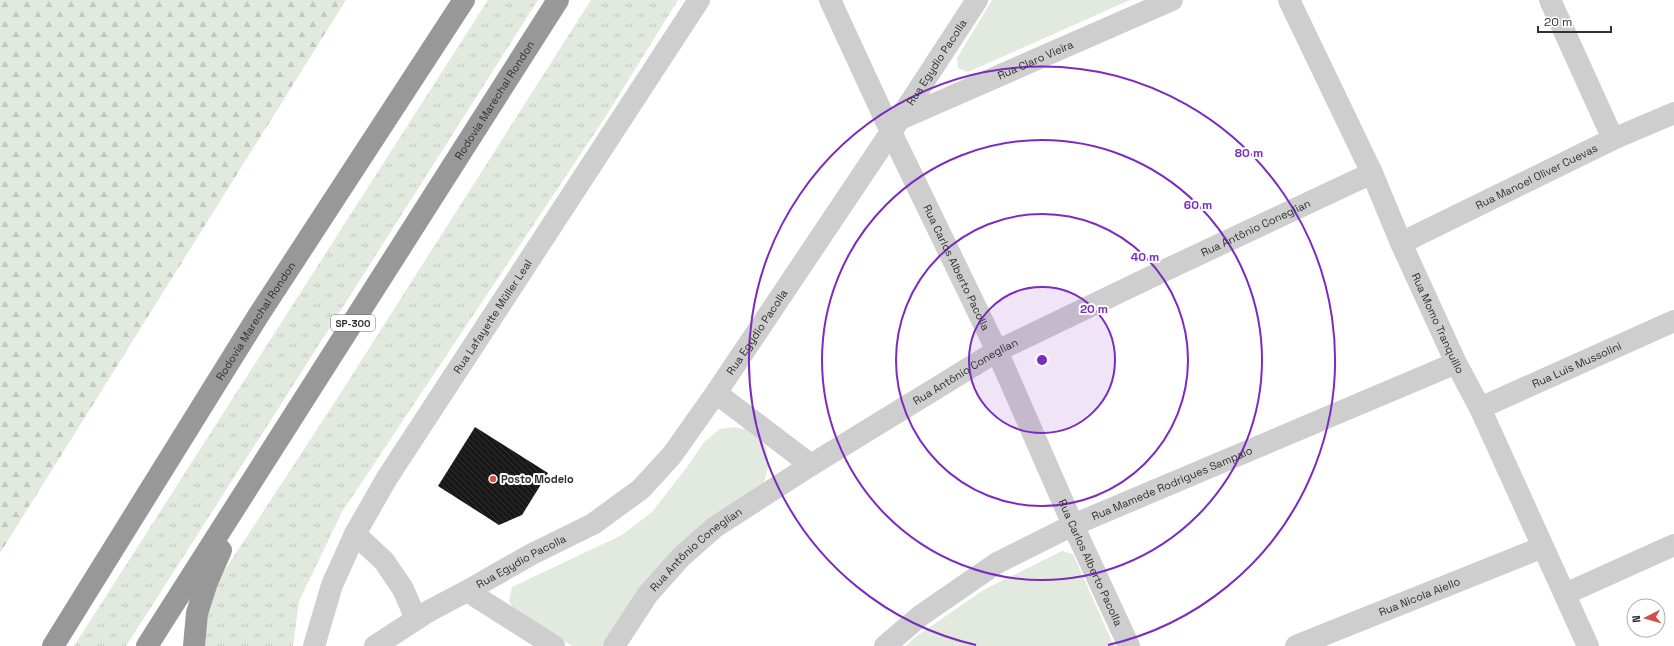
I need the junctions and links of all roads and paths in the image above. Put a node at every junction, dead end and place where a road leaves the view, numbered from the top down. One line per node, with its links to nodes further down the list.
1 (464, 0): 28 (highway, Rodovia Marechal Rondon)
2 (558, 0): 20 (highway, Rodovia Marechal Rondon / SP-300)
3 (699, 0): 22 (street, Rua Lafayette Müller Leal)
4 (830, 0): 10 (street, Rua Carlos Alberto Pacolla)
5 (977, 0): 10 (street, Rua Egydio Pacolla)
6 (1172, 0): 10 (street, Rua Claro Vieira)
7 (1289, 0): 12 (street, Rua Momo Tranquillo)
8 (1550, 0): 11 (street)
9 (1674, 113): 11 (street, Rua Manoel Oliver Cuevas)
10 (894, 126): 15 (street, Rua Carlos Alberto Pacolla); 17 (street, Rua Egydio Pacolla)
11 (1613, 139): 13 (street, Rua Manoel Oliver Cuevas)
12 (1372, 173): 13 (street, Rua Momo Tranquillo); 15 (street, Rua Antônio Coneglian)
13 (1401, 242): 16 (street, Rua Momo Tranquillo)
14 (1674, 321): 18 (street, Rua Luis Mussolini)
15 (997, 351): 19 (street, Rua Antônio Coneglian); 21 (street, Rua Carlos Alberto Pacolla)
16 (1456, 363): 18 (street, Rua Momo Tranquillo); 21 (street, Rua Mamede Rodrigues Sampaio)
17 (716, 393): 19 (street); 25 (street, Rua Egydio Pacolla)
18 (1480, 408): 24 (street, Rua Momo Tranquillo)
19 (811, 465): 34 (street, Rua Antônio Coneglian)
20 (251, 483): 29 (highway, Rodovia Marechal Rondon / SP-300); 30 (highway)
21 (1073, 525): 35 (street, Rua Mamede Rodrigues Sampaio); 36 (street, Rua Carlos Alberto Pacolla)
22 (355, 534): 27 (street); 31 (street, Rua Lafayette Müller Leal)
23 (1674, 545): 26 (street)
24 (1543, 547): 26 (street, Rua Momo Tranquillo); 37 (street, Rua Nicola Aiello)
25 (467, 591): 27 (street); 33 (street)
26 (1565, 594): 38 (street, Rua Momo Tranquillo)
27 (416, 620): 32 (street)
28 (53, 646)
29 (147, 646)
30 (194, 646)
31 (314, 646)
32 (375, 646)
33 (554, 646)
34 (614, 646)
35 (885, 646)
36 (1130, 646)
37 (1296, 646)
38 (1588, 646)

